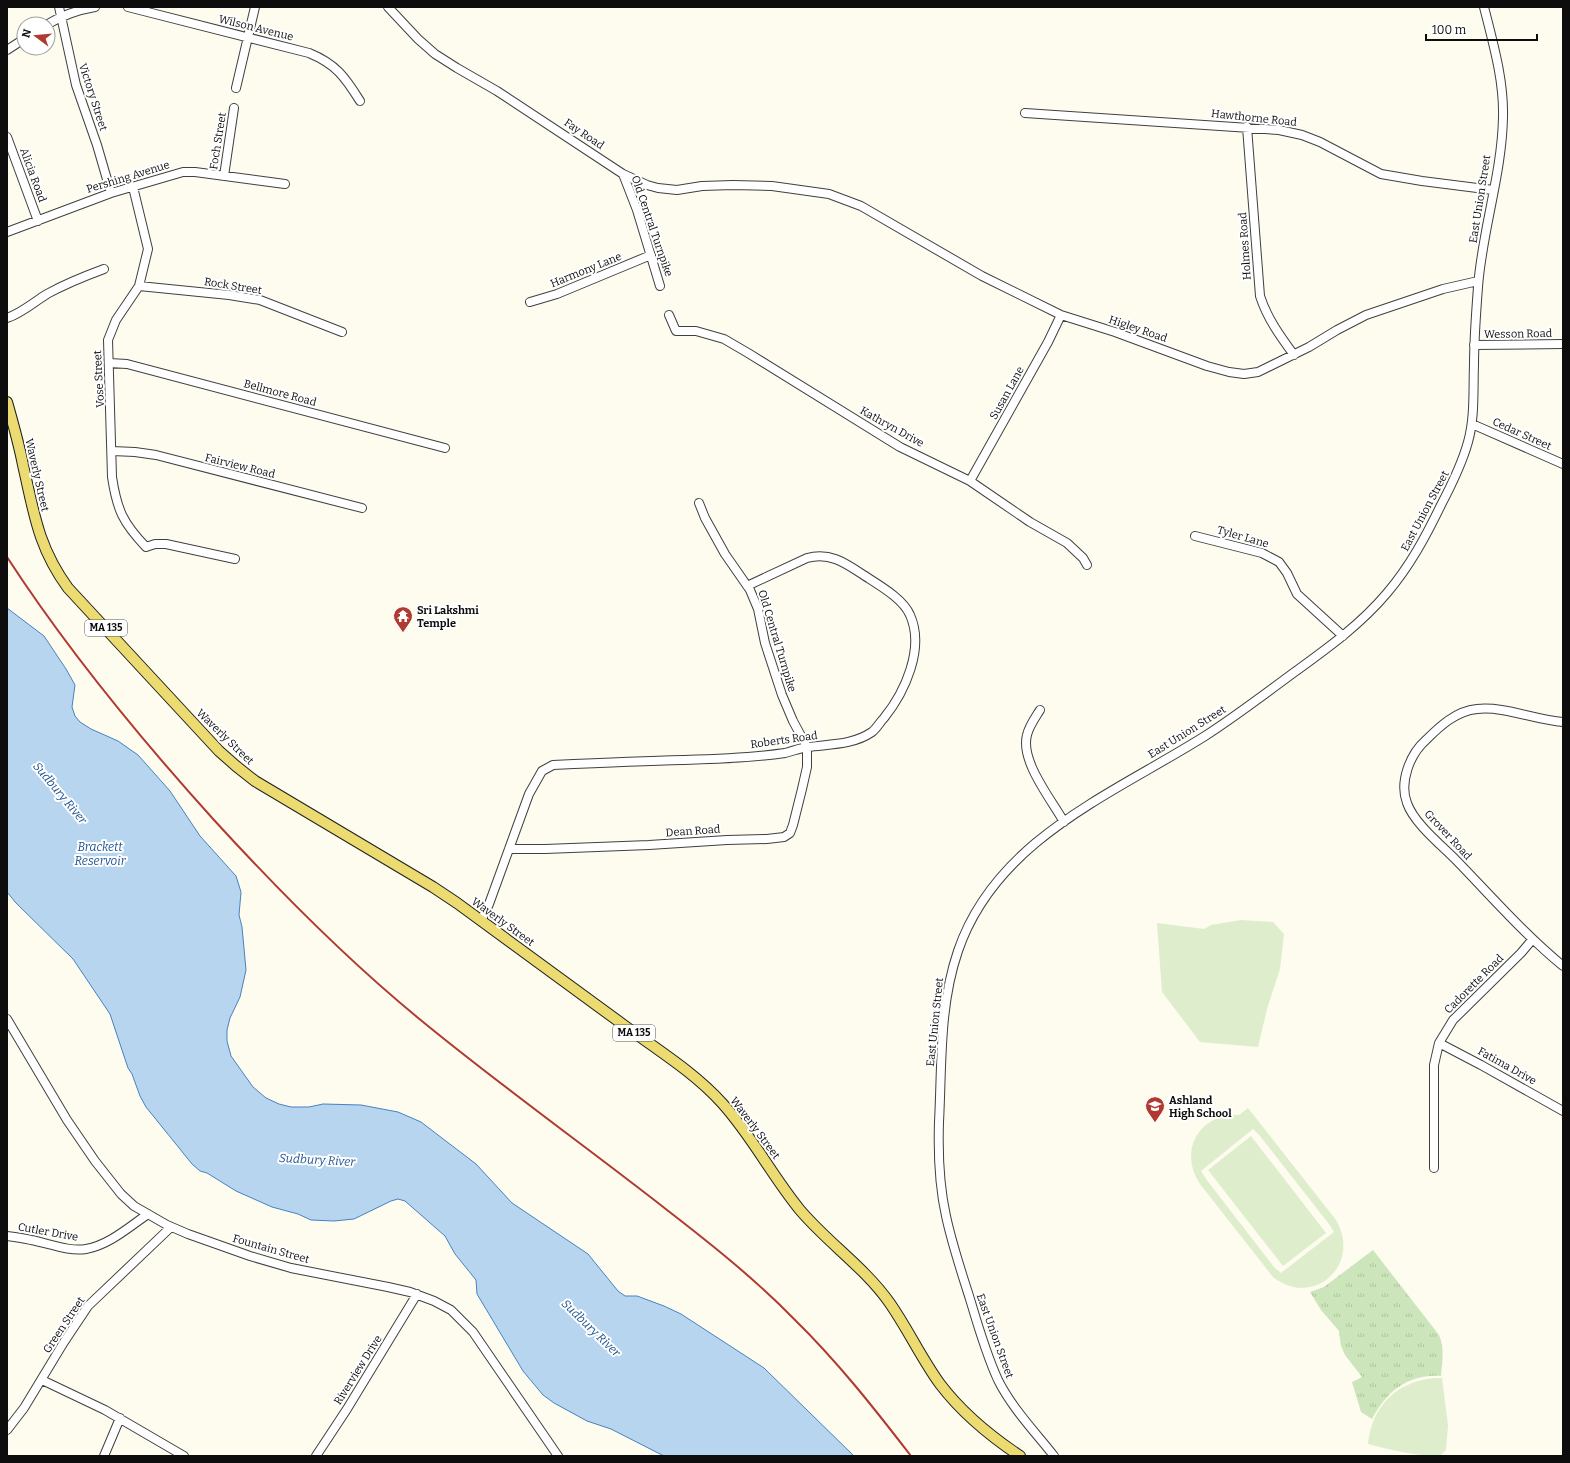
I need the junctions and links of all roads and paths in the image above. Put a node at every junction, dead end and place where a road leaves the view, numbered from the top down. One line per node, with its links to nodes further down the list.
1 (59, 7): 7 (street, Victory Street)
2 (95, 7): 7 (street)
3 (128, 7): 9 (street, Wilson Avenue)
4 (255, 7): 9 (street)
5 (388, 7): 18 (street, Fay Road)
6 (1484, 7): 23 (street, East Union Street)
7 (61, 16): 8 (street); 24 (street, Victory Street)
8 (56, 19)
9 (247, 36): 12 (street); 13 (street, Wilson Avenue)
10 (16, 44): 11 (street)
11 (7, 50)
12 (236, 88)
13 (360, 101)
14 (234, 108): 19 (street, Foch Street)
15 (1026, 113): 16 (street, Hawthorne Road)
16 (1248, 127): 23 (street, Hawthorne Road); 39 (street, Holmes Road)
17 (7, 137): 25 (street, Alicia Road)
18 (623, 174): 22 (street, Fay Road); 27 (street, Old Central Turnpike)
19 (224, 176): 20 (street, Pershing Avenue); 21 (street, Pershing Avenue)
20 (285, 184)
21 (133, 187): 24 (street, Pershing Avenue); 30 (street, Vose Street)
22 (801, 189): 34 (street, Higley Road)
23 (1493, 190): 29 (street, East Union Street)
24 (111, 192): 25 (street, Pershing Avenue)
25 (38, 221): 26 (street, Pershing Avenue)
26 (7, 232)
27 (651, 256): 31 (street, Old Central Turnpike); 32 (street, Harmony Lane)
28 (104, 270): 35 (street)
29 (1478, 281): 38 (street, East Union Street); 39 (street, Higley Road)
30 (139, 286): 36 (street, Rock Street); 40 (street, Vose Street)
31 (660, 286)
32 (530, 302)
33 (669, 315): 46 (street, Kathryn Drive)
34 (1061, 315): 39 (street, Higley Road); 46 (street, Susan Lane)
35 (7, 318)
36 (342, 332)
37 (1563, 344): 38 (street, Wesson Road)
38 (1474, 345): 42 (street, East Union Street)
39 (1294, 355)
40 (109, 363): 43 (street, Bellmore Road); 44 (street, Vose Street)
41 (7, 402): 59 (main road, Waverly Street / MA 135)
42 (1472, 424): 45 (street, Cedar Street); 53 (street, East Union Street)
43 (445, 448)
44 (112, 451): 48 (street, Fairview Road); 50 (street, Vose Street)
45 (1563, 464)
46 (970, 481): 51 (street, Kathryn Drive)
47 (699, 503): 52 (street, Old Central Turnpike)
48 (362, 508)
49 (1195, 536): 53 (street, Tyler Lane)
50 (235, 559)
51 (1088, 565)
52 (747, 586): 56 (street, Old Central Turnpike); 56 (street, Roberts Road)
53 (1343, 636): 57 (street, East Union Street)
54 (1040, 710): 57 (street)
55 (1563, 722): 60 (street, Grover Road)
56 (807, 747): 58 (street, Roberts Road); 58 (street, Dean Road)
57 (1064, 822): 78 (street, East Union Street)
58 (509, 849): 59 (street, Roberts Road)
59 (481, 920): 77 (main road, Waverly Street / MA 135)
60 (1532, 940): 61 (street, Grover Road); 63 (street, Cadorette Road)
61 (1563, 966)
62 (7, 1019): 66 (street, Fountain Street)
63 (1439, 1043): 64 (street, Fatima Drive); 65 (street, Cadorette Road)
64 (1563, 1111)
65 (1434, 1168)
66 (148, 1214): 67 (street, Fountain Street); 68 (street, Cutler Drive)
67 (172, 1227): 69 (street, Fountain Street); 70 (street, Green Street)
68 (7, 1236)
69 (417, 1294): 75 (street, Riverview Drive); 76 (street, Fountain Street)
70 (42, 1380): 71 (street); 72 (street, Green Street)
71 (120, 1418): 73 (street); 74 (street)
72 (7, 1430)
73 (104, 1456)
74 (184, 1456)
75 (316, 1456)
76 (558, 1456)
77 (1020, 1456)
78 (1054, 1456)

